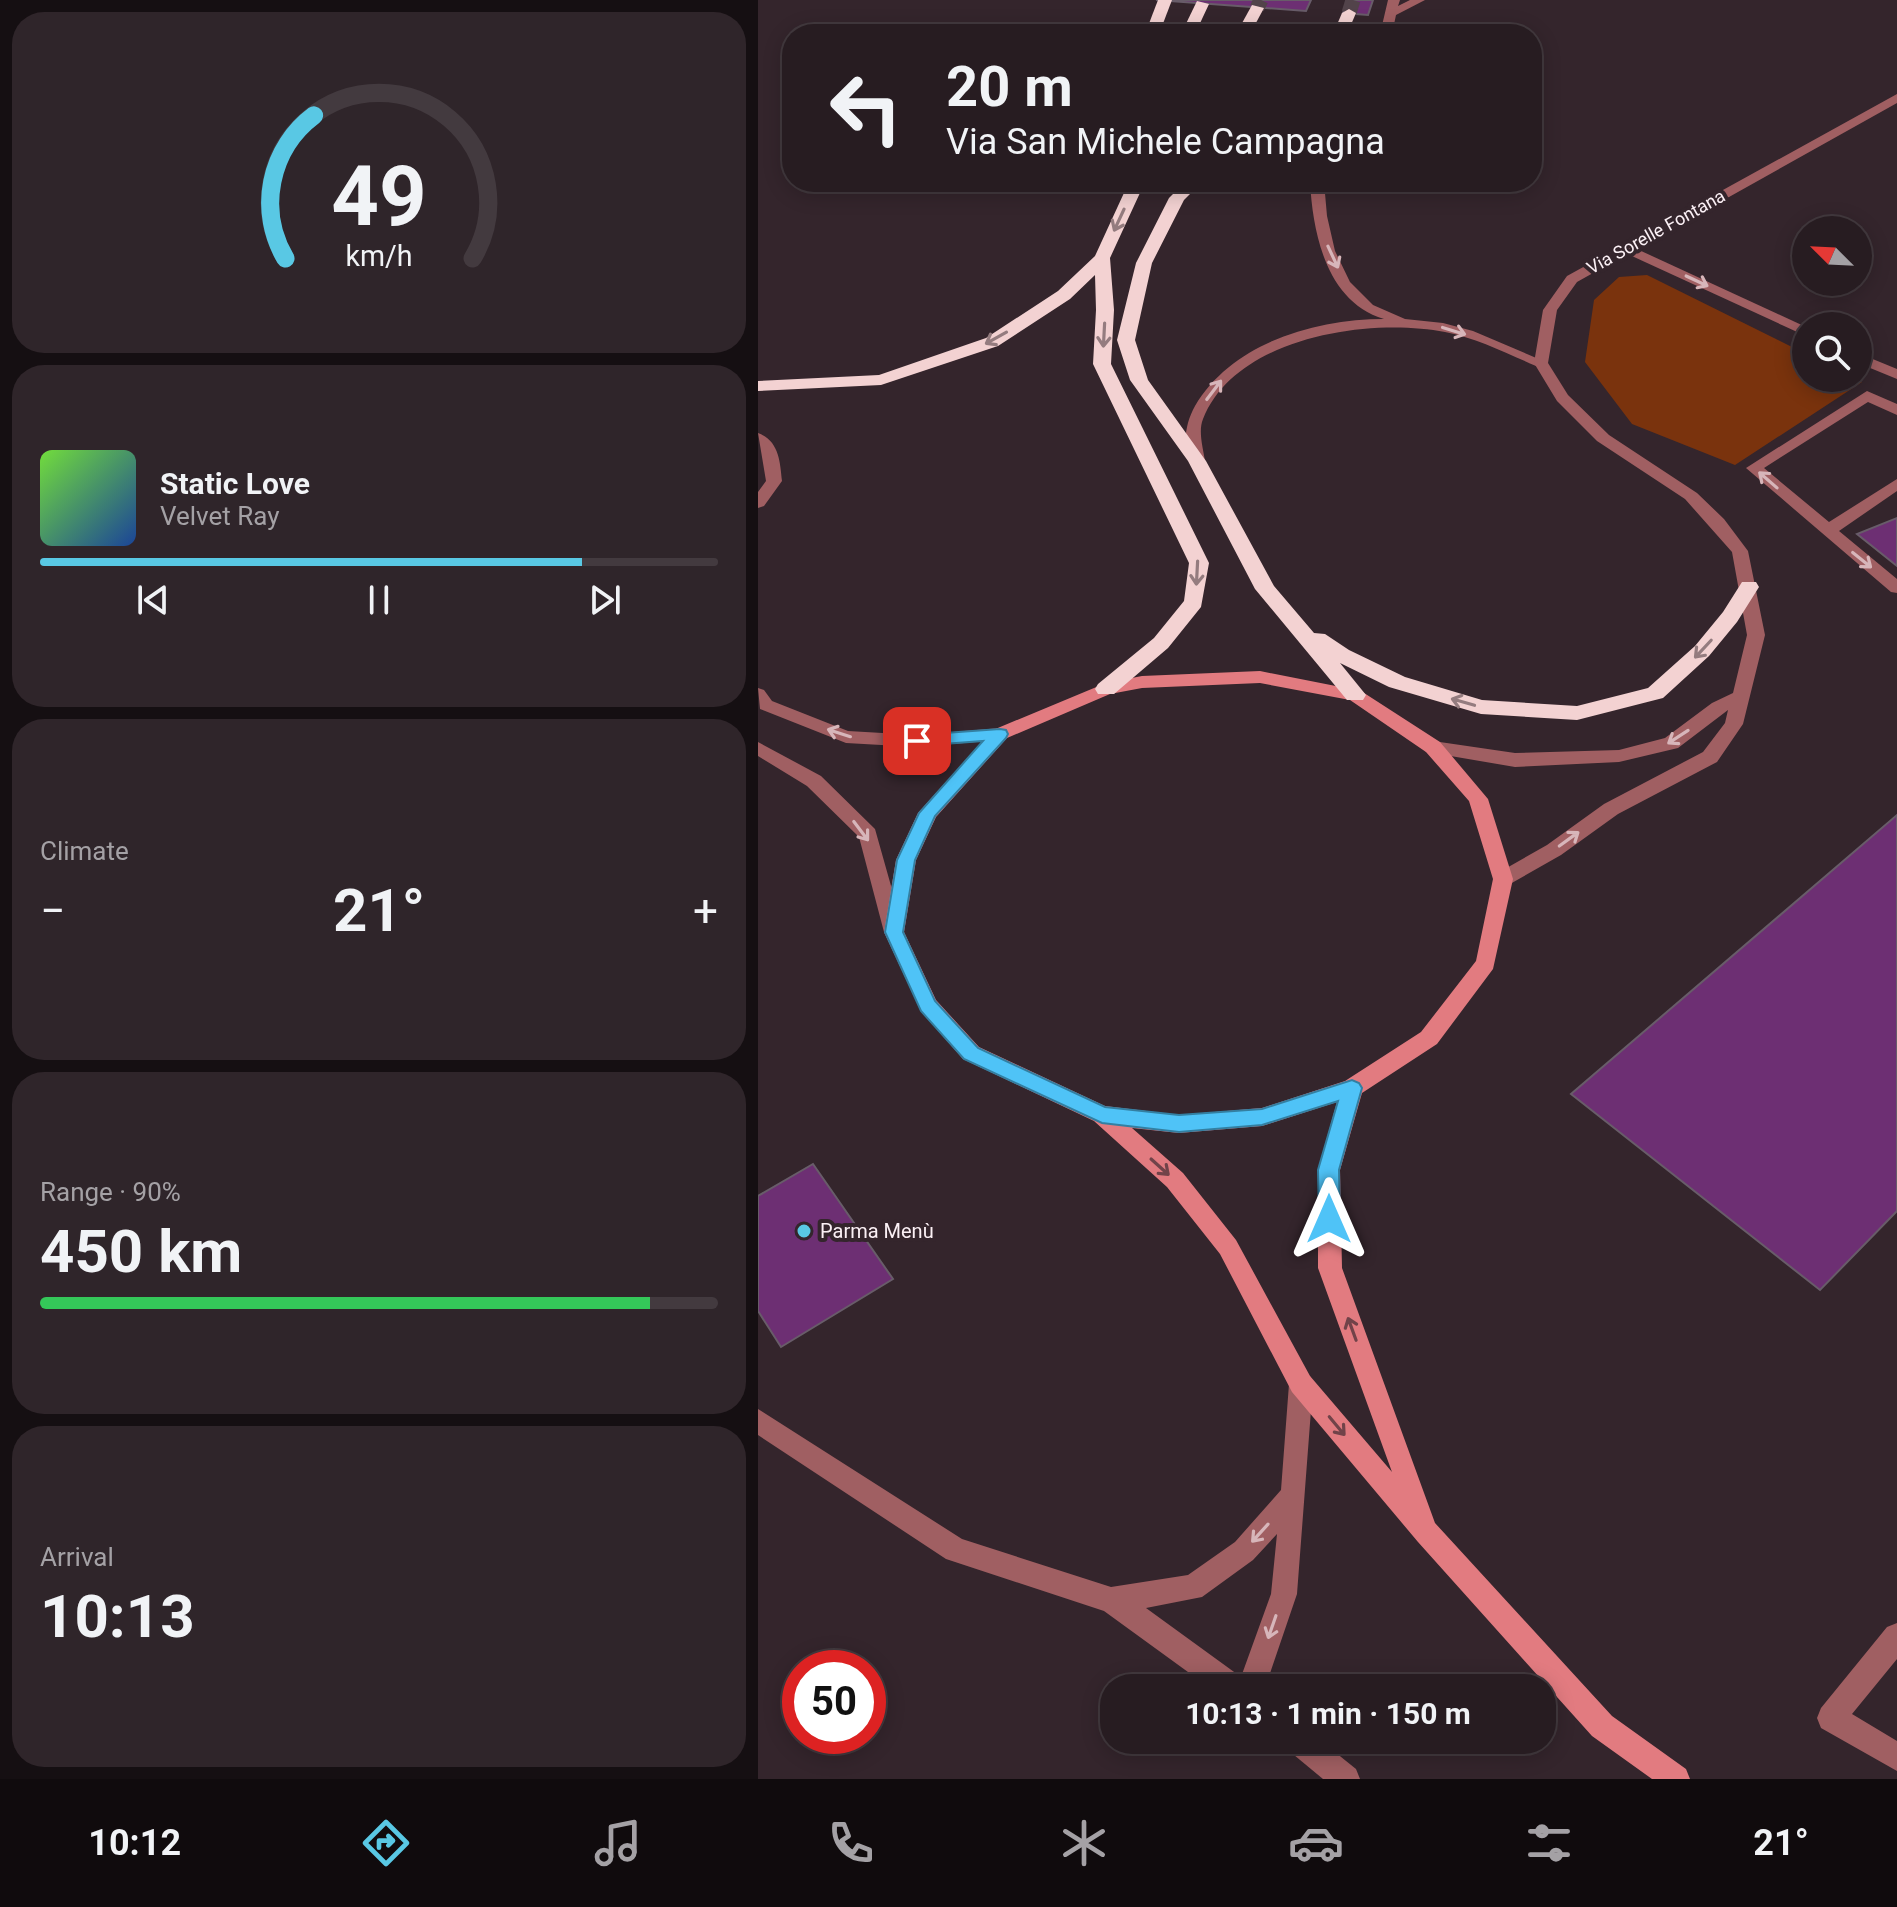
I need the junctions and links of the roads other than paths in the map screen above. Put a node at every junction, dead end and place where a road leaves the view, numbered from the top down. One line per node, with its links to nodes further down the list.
1 (1165, 0): 8 (highway)
2 (1394, 0): 7 (street)
3 (1419, 0): 7 (street)
4 (1202, 4): 9 (highway)
5 (1257, 8): 10 (highway)
6 (1349, 13): 11 (highway)
7 (1390, 14): 12 (street)
8 (1156, 24)
9 (1193, 24)
10 (1248, 24)
11 (1344, 24)
12 (1388, 24)
13 (1897, 98): 17 (street, Via Sorelle Fontana)
14 (1132, 192): 18 (highway, one-way to 18)
15 (1177, 192): 27 (highway)
16 (1317, 192): 20 (street, one-way to 20)
17 (1626, 248): 19 (street, one-way to 19); 21 (street, Via Sorelle Fontana)
18 (1102, 258): 24 (highway, one-way to 24); 34 (highway, one-way to 34)
19 (1792, 325)
20 (1417, 326): 21 (street, one-way to 21); 27 (street, one-way to 20)
21 (1541, 363): 31 (street)
22 (1872, 363): 23 (street)
23 (1897, 375)
24 (758, 386)
25 (1897, 410): 30 (street, one-way to 25)
26 (758, 438): 29 (street)
27 (1197, 461): 33 (highway)
28 (1897, 484): 30 (street)
29 (758, 503)
30 (1827, 531): 32 (street, one-way to 32)
31 (1749, 587): 33 (highway, one-way to 33); 37 (street)
32 (1897, 588)
33 (1292, 621): 36 (highway)
34 (1106, 689): 36 (main road); 38 (main road)
35 (758, 694): 38 (street, one-way to 35)
36 (1355, 695): 39 (main road)
37 (1743, 696): 39 (street, one-way to 39); 41 (street, one-way to 37)
38 (1000, 734): 42 (main road)
39 (1433, 747): 41 (main road)
40 (758, 748): 42 (street, one-way to 42)
41 (1503, 879): 43 (main road)
42 (894, 932): 44 (main road)
43 (1352, 1088): 44 (main road); 48 (main road, one-way to 43)
44 (1102, 1115): 45 (main road, one-way to 45)
45 (1301, 1384): 47 (street); 48 (main road, one-way to 48)
46 (758, 1421): 49 (street)
47 (1294, 1495): 49 (street, one-way to 49); 52 (street, one-way to 52)
48 (1427, 1533): 56 (main road)
49 (1111, 1600): 51 (street)
50 (1897, 1637): 54 (street)
51 (1214, 1674)
52 (1256, 1674)
53 (1315, 1754): 55 (street)
54 (1897, 1757)
55 (1346, 1779)
56 (1676, 1779)

